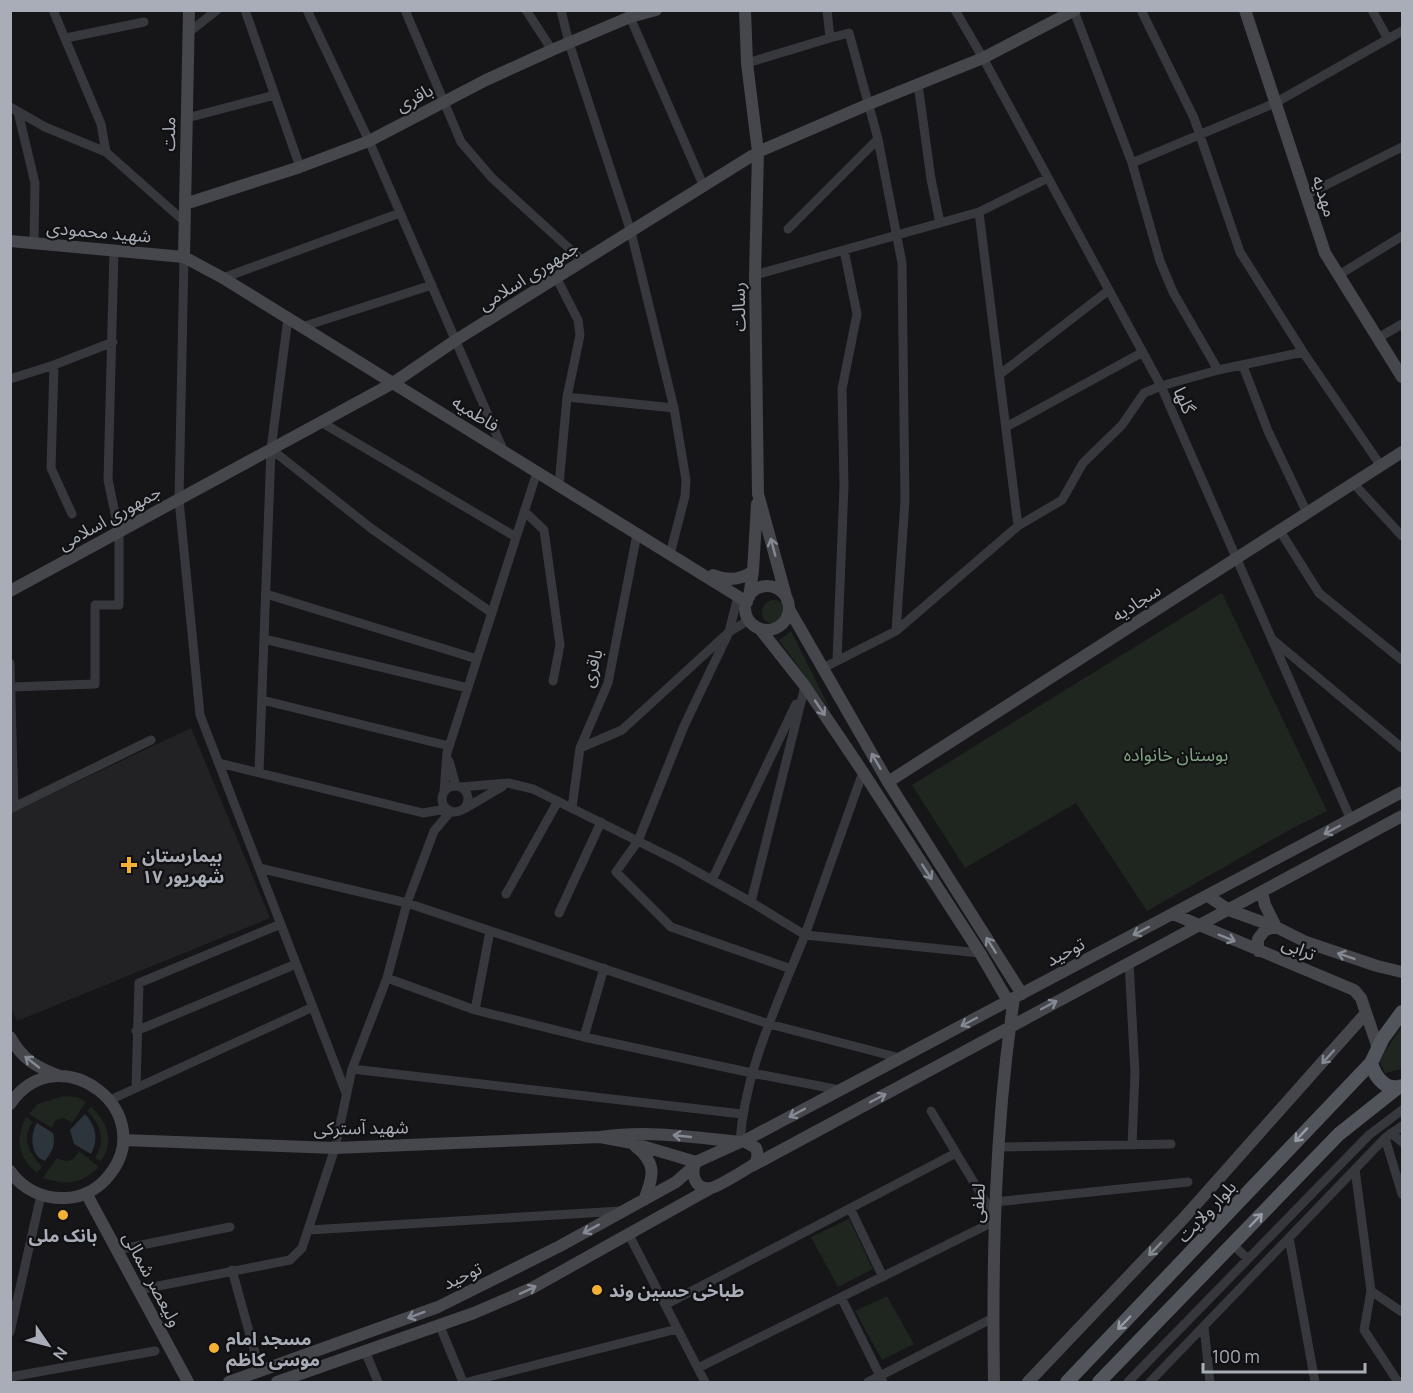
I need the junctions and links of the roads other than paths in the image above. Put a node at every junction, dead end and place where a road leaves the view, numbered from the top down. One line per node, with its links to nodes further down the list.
1 (53, 10): 21 (street)
2 (189, 10): 20 (main road, ملت)
3 (217, 10): 20 (street)
4 (245, 10): 29 (street)
5 (307, 10): 37 (street)
6 (405, 10): 30 (street)
7 (526, 10): 25 (street)
8 (561, 10): 24 (street)
9 (656, 10): 17 (main road, باقری)
10 (745, 10): 27 (main road, رسالت)
11 (827, 10): 22 (street)
12 (955, 10): 26 (street, گلها)
13 (1141, 10): 35 (street)
14 (1245, 10): 31 (main road, مهدیه)
15 (1372, 10): 23 (street)
16 (1075, 11): 26 (main road, جمهوری اسلامی); 41 (street)
17 (630, 14): 24 (main road, باقری); 44 (street)
18 (144, 22): 21 (street)
19 (1402, 31): 23 (street)
20 (188, 33): 34 (main road, ملت)
21 (66, 38): 39 (street)
22 (830, 38): 27 (street); 32 (street)
23 (1388, 39): 31 (street)
24 (569, 43): 25 (main road, باقری); 52 (street)
25 (552, 50): 30 (main road, باقری)
26 (983, 58): 28 (main road, جمهوری اسلامی); 43 (street, گلها)
27 (747, 63): 40 (main road, رسالت)
28 (918, 84): 32 (main road, جمهوری اسلامی); 50 (street)
29 (275, 95): 34 (street); 42 (street)
30 (445, 102): 37 (main road, باقری); 60 (street)
31 (1275, 103): 35 (street); 45 (main road, مهدیه)
32 (869, 104): 36 (street); 40 (main road, جمهوری اسلامی)
33 (14, 110): 39 (street); 56 (street)
34 (187, 118): 46 (main road, ملت)
35 (1199, 135): 41 (street); 74 (street)
36 (878, 139): 51 (street); 53 (street)
37 (369, 141): 42 (main road, باقری); 48 (street)
38 (1402, 147): 45 (street)
39 (106, 152): 49 (street)
40 (759, 152): 44 (main road, جمهوری اسلامی); 61 (main road, رسالت)
41 (1132, 163): 77 (street)
42 (300, 167): 46 (main road, باقری)
43 (1048, 178): 47 (street); 66 (street, گلها)
44 (704, 187): 52 (main road, جمهوری اسلامی)
45 (1306, 195): 62 (main road, مهدیه)
46 (185, 204): 49 (main road, ملت)
47 (979, 212): 50 (street); 78 (street)
48 (400, 213): 63 (street); 65 (street)
49 (185, 222): 59 (main road, ملت)
50 (940, 223): 53 (street)
51 (788, 229)
52 (631, 232): 60 (main road, جمهوری اسلامی); 84 (street)
53 (896, 235): 58 (street); 116 (street)
54 (1402, 236): 62 (street)
55 (10, 241): 56 (main road, شهید محمودی)
56 (34, 243): 57 (main road, شهید محمودی)
57 (114, 250): 59 (main road, شهید محمودی); 72 (street)
58 (844, 250): 61 (street); 121 (street)
59 (184, 257): 63 (main road, فاطمیه); 95 (street)
60 (584, 262): 64 (main road, جمهوری اسلامی)
61 (755, 275): 94 (main road, رسالت)
62 (1339, 275): 70 (main road, مهدیه)
63 (223, 278): 67 (main road, فاطمیه)
64 (557, 279): 71 (main road, جمهوری اسلامی); 83 (street)
65 (432, 285): 69 (street); 71 (street)
66 (1109, 290): 73 (street, گلها); 78 (street)
67 (288, 318): 69 (main road, فاطمیه); 87 (street)
68 (1402, 324): 70 (street)
69 (302, 327): 81 (main road, فاطمیه)
70 (1378, 338): 79 (main road, مهدیه)
71 (456, 340): 81 (main road, جمهوری اسلامی); 88 (street)
72 (113, 342): 75 (street); 101 (street)
73 (1143, 352): 82 (street, گلها); 86 (street)
74 (1303, 352): 76 (street); 90 (street)
75 (54, 365): 80 (street); 97 (street)
76 (1243, 366): 77 (street); 98 (street)
77 (1218, 370): 82 (street)
78 (999, 375): 86 (street)
79 (1402, 377)
80 (10, 380)
81 (393, 383): 85 (main road, جمهوری اسلامی); 88 (main road, فاطمیه)
82 (1161, 386): 99 (street); 106 (street, گلها)
83 (567, 397): 84 (street); 93 (street)
84 (674, 408): 105 (street)
85 (321, 422): 87 (main road, جمهوری اسلامی); 104 (street)
86 (1006, 427): 99 (street)
87 (271, 449): 95 (main road, جمهوری اسلامی); 110 (street); 113 (street)
88 (504, 452): 91 (main road, فاطمیه)
89 (1402, 452): 90 (main road, سجادیه)
90 (1381, 466): 92 (main road, سجادیه)
91 (537, 472): 93 (main road, فاطمیه); 96 (street)
92 (1354, 484): 98 (main road, سجادیه); 103 (street)
93 (559, 485): 102 (main road, فاطمیه)
94 (758, 494): 108 (main road); 112 (main road, رسالت, one-way to 94)
95 (179, 500): 101 (main road, جمهوری اسلامی); 134 (street)
96 (524, 511): 104 (street); 125 (street)
97 (72, 513)
98 (1307, 513): 100 (main road, سجادیه)
99 (1018, 526): 116 (street)
100 (1280, 531): 106 (main road, سجادیه); 122 (street)
101 (119, 532): 109 (main road, جمهوری اسلامی); 127 (street)
102 (637, 534): 105 (main road, فاطمیه); 131 (street, باقری)
103 (1402, 536)
104 (516, 537): 113 (street)
105 (670, 554): 107 (main road, فاطمیه)
106 (1237, 559): 118 (street, گلها); 137 (main road, سجادیه)
107 (692, 568): 108 (main road); 111 (main road, فاطمیه)
108 (753, 571): 111 (main road)
109 (10, 591)
110 (266, 594): 119 (street); 120 (street)
111 (744, 599): 112 (main road); 114 (main road); 117 (street)
112 (788, 604): 115 (main road); 124 (main road, رسالت)
113 (492, 613): 120 (street)
114 (749, 620): 115 (main road); 117 (street)
115 (760, 628): 126 (main road)
116 (896, 631): 121 (street)
117 (729, 632): 131 (street); 150 (street)
118 (1272, 638): 132 (street); 148 (street, گلها)
119 (264, 639): 128 (street); 129 (street)
120 (477, 659): 128 (street)
121 (837, 660): 124 (street)
122 (1402, 660)
123 (10, 663): 127 (street)
124 (823, 668): 137 (main road, رسالت, one-way to 124)
125 (553, 681)
126 (805, 686): 135 (main road, one-way to 135); 152 (street); 156 (street)
127 (12, 687): 143 (street)
128 (468, 688): 133 (street)
129 (262, 700): 133 (street); 136 (street)
130 (151, 740): 143 (street)
131 (579, 748): 144 (street, باقری)
132 (1402, 748)
133 (448, 749): 139 (street); 140 (street)
134 (219, 763): 136 (street); 151 (street)
135 (863, 772): 165 (street); 167 (main road, one-way to 167)
136 (260, 773): 146 (street)
137 (888, 782): 174 (main road, رسالت, one-way to 137)
138 (508, 783): 139 (street); 142 (street); 145 (street)
139 (459, 787): 140 (street); 145 (street)
140 (444, 792): 146 (street)
141 (1402, 792): 148 (main road, توحید)
142 (558, 801): 144 (street); 154 (street)
143 (12, 808)
144 (572, 808): 149 (street)
145 (464, 809): 146 (street)
146 (448, 810): 157 (street)
147 (1402, 816): 153 (main road)
148 (1351, 820): 155 (main road, توحید, one-way to 155)
149 (601, 822): 150 (street); 159 (street)
150 (638, 841): 152 (street); 171 (street)
151 (259, 868): 157 (street); 161 (street)
152 (712, 880): 156 (street)
153 (1262, 892): 158 (main road); 163 (main road)
154 (506, 894)
155 (1208, 896): 158 (main road, ترابی); 160 (main road, توحید)
156 (751, 902): 165 (street)
157 (407, 903): 164 (street); 173 (street)
158 (1229, 910): 162 (main road); 163 (main road, ترابی)
159 (559, 914)
160 (1173, 914): 162 (main road, ترابی); 174 (main road, توحید, one-way to 174)
161 (281, 924): 169 (street); 181 (street)
162 (1197, 925): 166 (main road, ترابی, one-way to 166); 168 (main road)
163 (1276, 927): 166 (main road); 172 (main road, ترابی, one-way to 163)
164 (490, 931): 170 (street); 176 (street)
165 (805, 935): 167 (street); 171 (street)
166 (1258, 951): 178 (main road, ترابی)
167 (980, 953): 174 (main road)
168 (1129, 962): 180 (main road, one-way to 168); 207 (street)
169 (296, 964): 175 (street); 181 (street)
170 (603, 968): 179 (street); 183 (street)
171 (791, 969): 179 (street)
172 (1402, 971)
173 (387, 978): 176 (street); 187 (street)
174 (1015, 998): 180 (main road, لطفی); 185 (main road, توحید, one-way to 185)
175 (313, 1007): 191 (street); 193 (street)
176 (475, 1010): 183 (street)
177 (1402, 1012): 184 (main road, بلوار ولایت)
178 (1366, 1013): 184 (main road, ترابی); 260 (main road, one-way to 260)
179 (769, 1024): 185 (street); 188 (street)
180 (1010, 1026): 208 (main road, لطفی); 212 (main road, one-way to 180)
181 (136, 1031): 191 (street)
182 (10, 1037): 189 (main road, one-way to 182)
183 (584, 1037): 188 (street)
184 (1378, 1048): 186 (main road, بلوار ولایت)
185 (900, 1058): 192 (main road, توحید)
186 (1371, 1063): 190 (main road); 261 (main road, بلوار ولایت, one-way to 261)
187 (352, 1069): 193 (street); 198 (street)
188 (752, 1073): 192 (street); 198 (street)
189 (61, 1076): 194 (main road); 195 (main road)
190 (1401, 1087): 229 (main road, one-way to 190)
191 (136, 1088): 194 (street)
192 (840, 1090): 203 (main road, توحید, one-way to 203)
193 (346, 1093): 209 (street)
194 (110, 1100): 202 (main road)
195 (10, 1104)
196 (1402, 1110): 231 (street)
197 (931, 1111): 210 (street)
198 (742, 1114): 203 (street)
199 (1402, 1126): 200 (street)
200 (1388, 1136): 204 (street); 213 (street); 218 (street)
201 (600, 1137): 203 (main road, one-way to 201); 205 (main road); 209 (main road, شهید آسترکی)
202 (123, 1140): 209 (main road, شهید آسترکی); 217 (main road)
203 (742, 1141): 211 (main road, توحید); 212 (main road)
204 (1402, 1142)
205 (632, 1143): 211 (main road); 220 (main road)
206 (1171, 1144): 207 (street)
207 (1132, 1145): 208 (street)
208 (998, 1147): 221 (main road, لطفی)
209 (334, 1148): 226 (street)
210 (956, 1153): 222 (street); 224 (street)
211 (695, 1164): 216 (main road); 220 (main road, توحید)
212 (752, 1166): 216 (main road, توحید)
213 (1355, 1169): 228 (street); 236 (street)
214 (10, 1171): 219 (main road)
215 (1188, 1182): 221 (street)
216 (711, 1188): 227 (main road, توحید)
217 (86, 1193): 219 (main road); 230 (main road, ولیعصر شمالی)
218 (1402, 1194)
219 (41, 1195): 245 (street)
220 (644, 1200): 223 (main road, توحید)
221 (995, 1202): 224 (main road, لطفی)
222 (850, 1208): 233 (street); 239 (street)
223 (623, 1211): 226 (street); 234 (main road, توحید, one-way to 234)
224 (994, 1219): 233 (street); 241 (main road, لطفی)
225 (230, 1227): 230 (street)
226 (309, 1230): 232 (street)
227 (629, 1235): 238 (main road, توحید, one-way to 227); 239 (street)
228 (1289, 1238): 243 (street); 266 (street)
229 (1232, 1244): 231 (street); 262 (main road)
230 (117, 1250): 235 (main road, ولیعصر شمالی)
231 (1248, 1259): 263 (street)
232 (232, 1270): 235 (street); 248 (street)
233 (884, 1276): 237 (street)
234 (480, 1287): 238 (main road); 253 (main road, توحید, one-way to 253)
235 (138, 1290): 252 (main road, ولیعصر شمالی)
236 (1371, 1292): 240 (street); 267 (street)
237 (841, 1298): 249 (street); 251 (street)
238 (492, 1305): 242 (main road, توحید)
239 (665, 1305): 244 (street)
240 (1402, 1312)
241 (993, 1318): 251 (street); 259 (main road, لطفی)
242 (440, 1324): 247 (main road, توحید); 256 (street)
243 (1204, 1326): 264 (street); 265 (street)
244 (678, 1329): 249 (street); 256 (street)
245 (10, 1332)
246 (155, 1351): 250 (street)
247 (365, 1351): 254 (main road, توحید); 255 (street)
248 (255, 1353)
249 (698, 1368): 257 (street)
250 (10, 1377)
251 (882, 1380): 258 (street)
252 (188, 1383)
253 (229, 1383)
254 (276, 1383)
255 (378, 1383)
256 (465, 1383)
257 (705, 1383)
258 (868, 1383)
259 (994, 1383)
260 (1028, 1383)
261 (1067, 1383)
262 (1099, 1383)
263 (1128, 1383)
264 (1150, 1383)
265 (1210, 1383)
266 (1315, 1383)
267 (1398, 1383)

